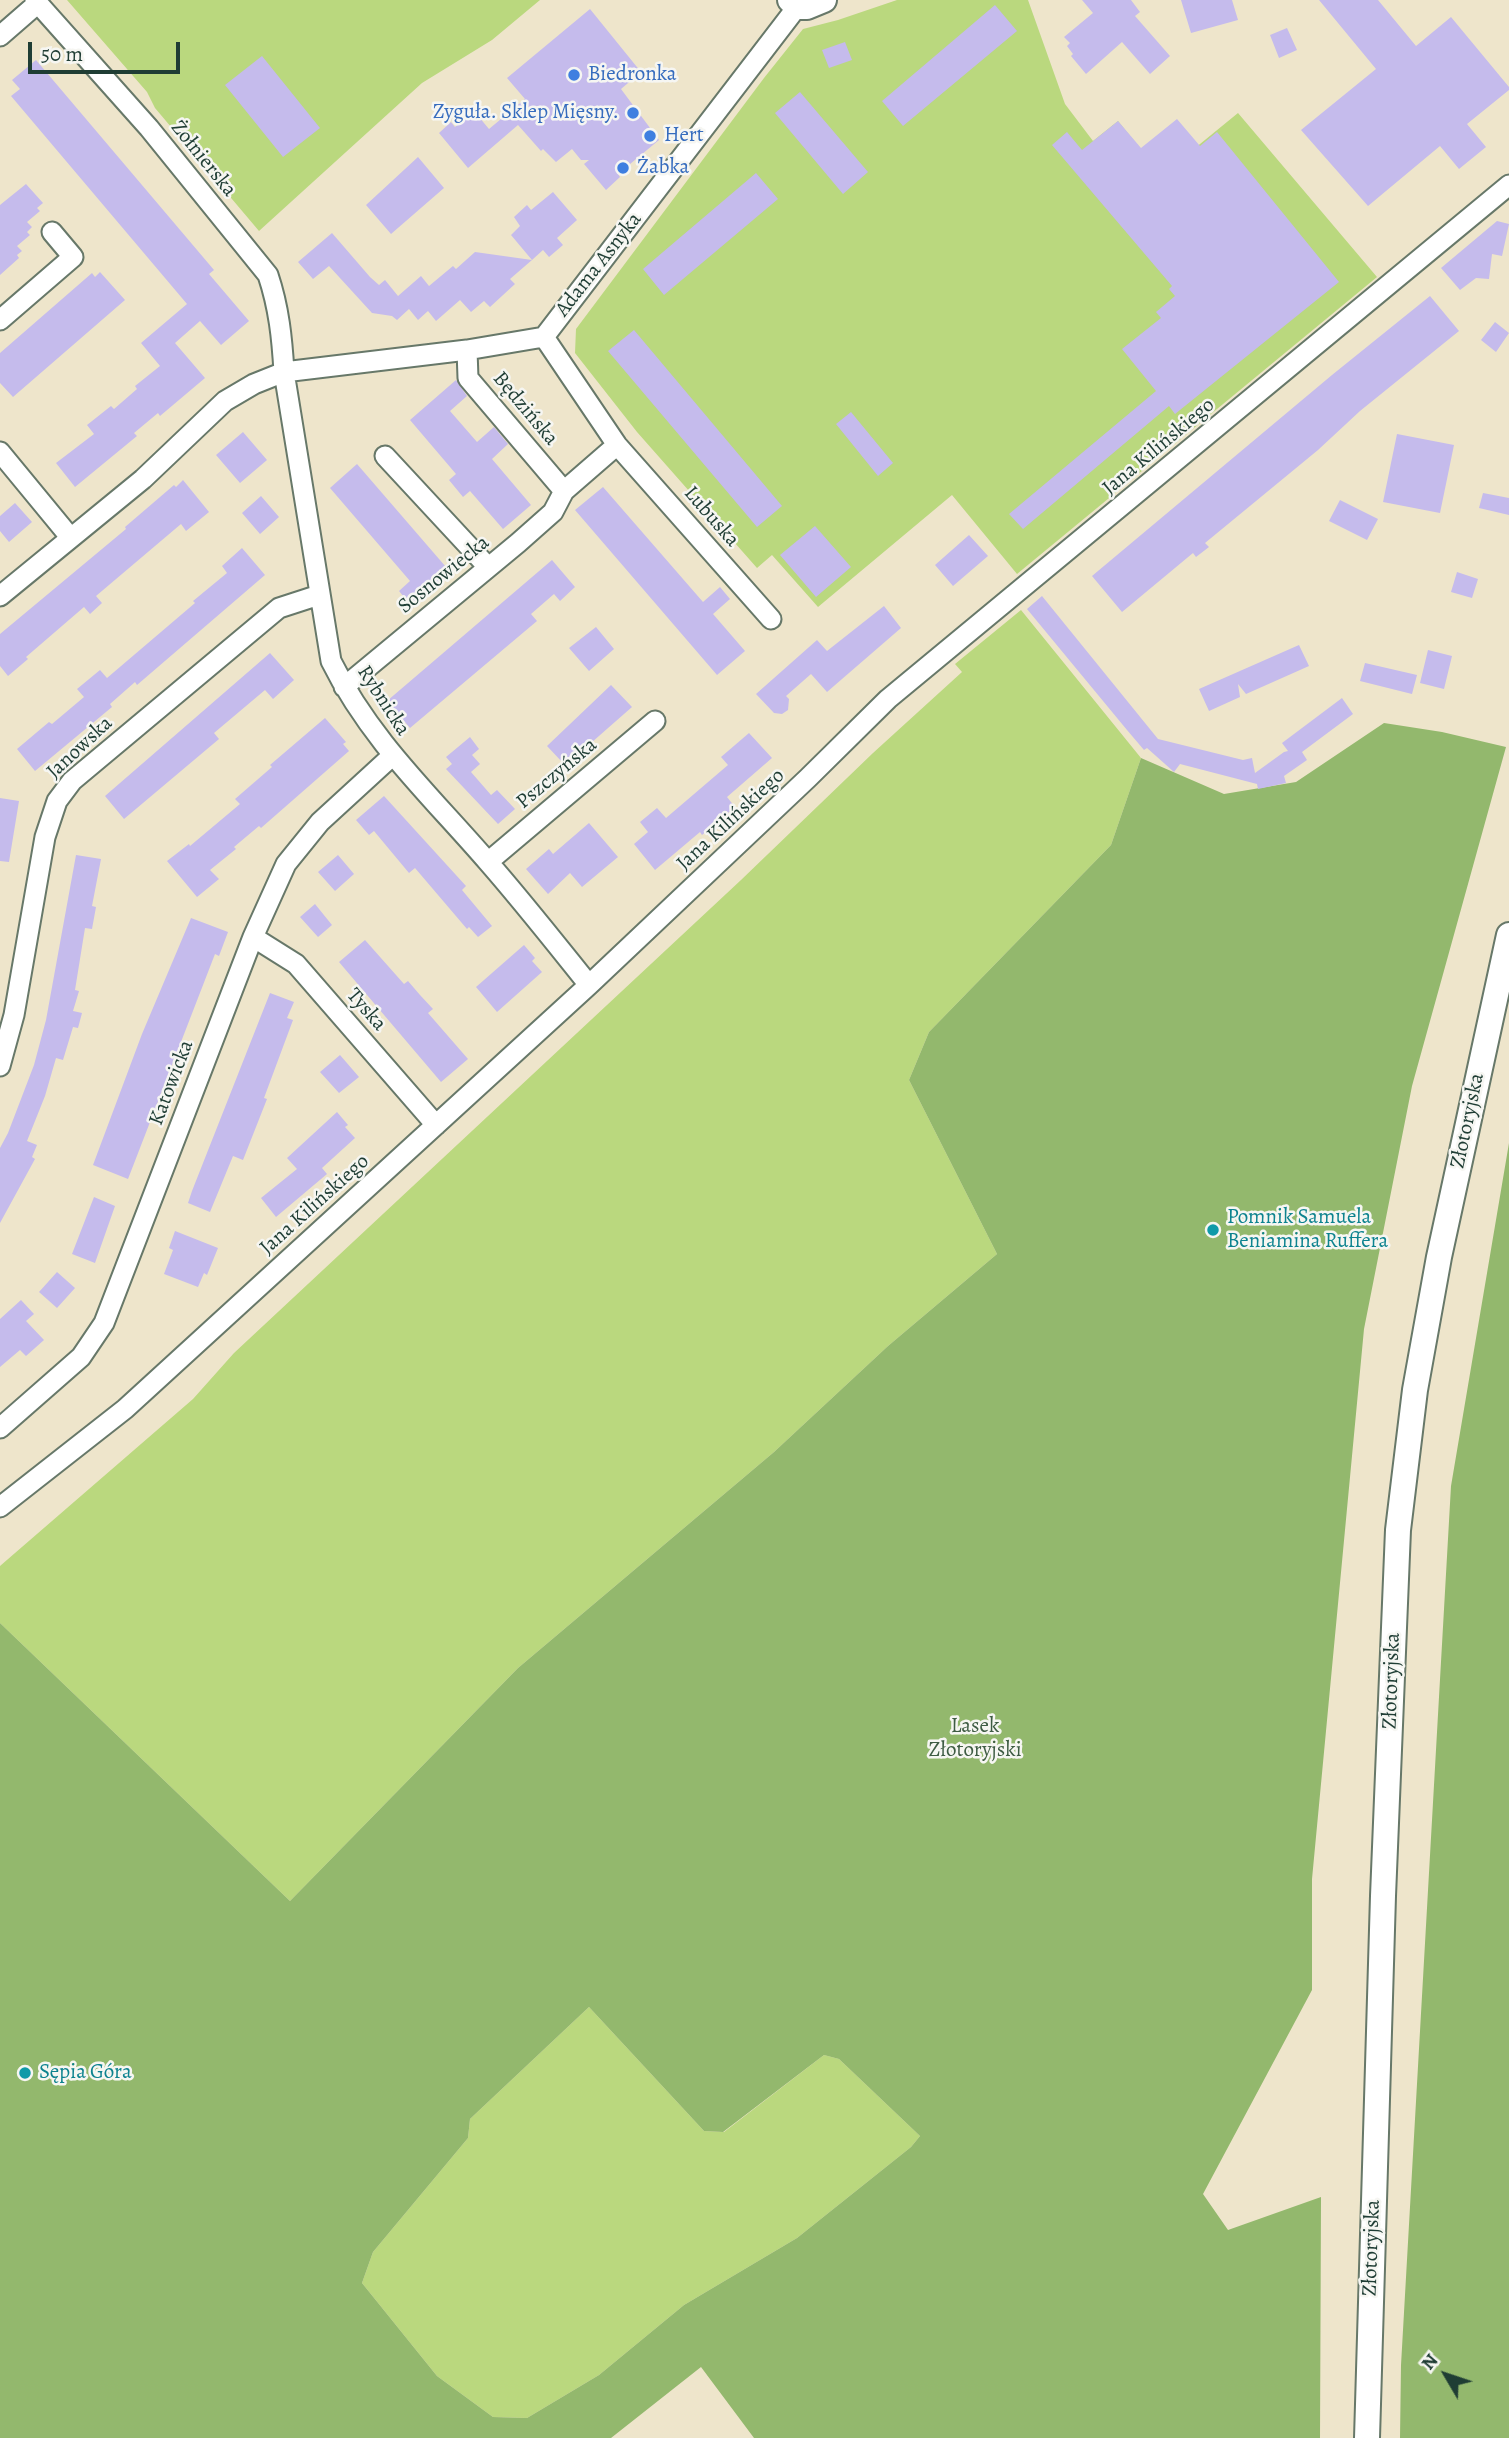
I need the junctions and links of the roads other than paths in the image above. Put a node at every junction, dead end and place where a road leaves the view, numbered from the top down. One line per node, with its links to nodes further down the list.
1 (824, 0): 3 (street, Adama Asnyka)
2 (36, 1): 4 (street); 10 (street, Żołnierska)
3 (794, 4): 8 (street, Adama Asnyka)
4 (0, 36)
5 (1509, 185): 26 (street, Jana Kilińskiego)
6 (52, 232): 7 (street)
7 (0, 320)
8 (544, 337): 9 (street, Adama Asnyka); 11 (street, Lubuska)
9 (467, 350): 10 (street, Adama Asnyka); 14 (street, Będzińska)
10 (284, 372): 15 (street); 17 (street, Rybnicka)
11 (617, 445): 14 (street); 19 (street, Lubuska)
12 (0, 452): 15 (street)
13 (385, 456): 16 (street)
14 (564, 491): 16 (street, Sosnowiecka)
15 (71, 537): 18 (street)
16 (488, 567): 20 (street, Sosnowiecka)
17 (319, 595): 20 (street, Rybnicka); 27 (street, Janowska)
18 (0, 596)
19 (771, 620)
20 (344, 687): 22 (street, Rybnicka)
21 (655, 721): 23 (street, Pszczyńska)
22 (392, 756): 23 (street, Rybnicka); 25 (street, Katowicka)
23 (488, 862): 26 (street, Rybnicka)
24 (1509, 935): 31 (street, Złotoryjska)
25 (253, 937): 28 (street, Tyska); 29 (street, Katowicka)
26 (589, 985): 28 (street, Jana Kilińskiego)
27 (0, 1066)
28 (436, 1125): 30 (street, Jana Kilińskiego)
29 (0, 1428)
30 (0, 1507)
31 (1367, 2438)

